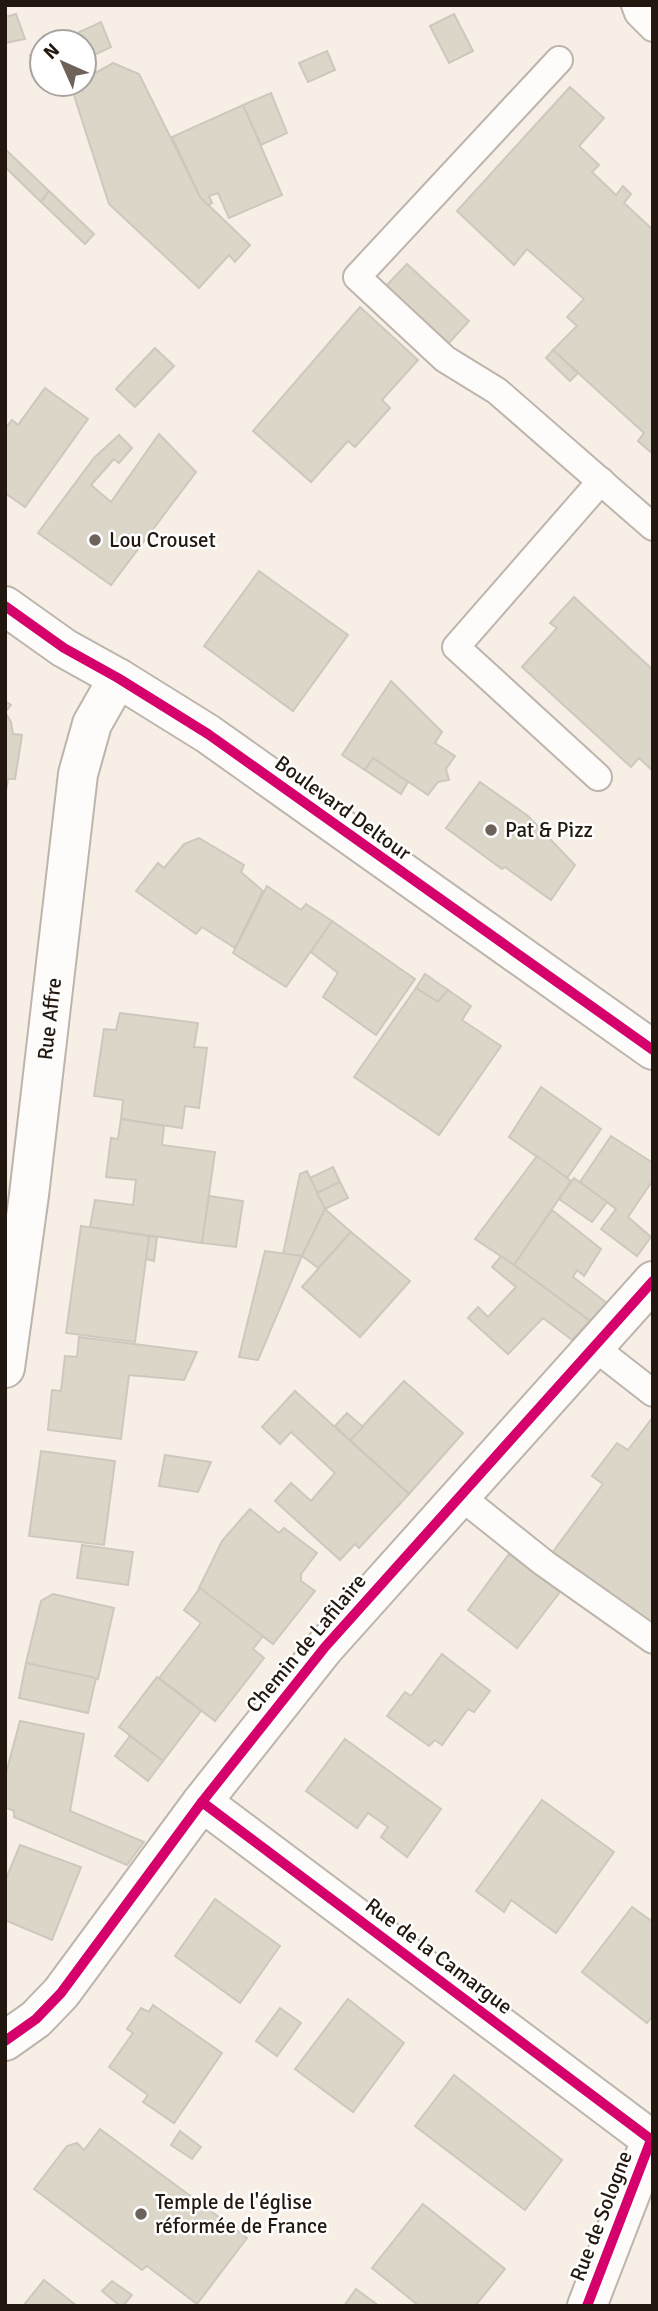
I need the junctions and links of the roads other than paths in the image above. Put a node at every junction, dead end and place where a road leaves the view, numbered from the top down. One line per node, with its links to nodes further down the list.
1 (635, 5): 2 (lane)
2 (653, 28)
3 (559, 60): 4 (lane)
4 (601, 481): 5 (lane); 8 (lane)
5 (653, 527)
6 (5, 607): 7 (street, Boulevard Deltour)
7 (118, 678): 9 (street, Boulevard Deltour); 10 (street, Rue Affre)
8 (598, 777)
9 (653, 1050)
10 (17, 1194): 13 (street, Rue Affre)
11 (653, 1281): 12 (street, Chemin de Lafilaire)
12 (594, 1347): 14 (lane); 15 (street, Chemin de Lafilaire)
13 (5, 1368)
14 (653, 1392)
15 (460, 1496): 16 (lane); 17 (street, Chemin de Lafilaire)
16 (653, 1640)
17 (202, 1802): 18 (street, Chemin de Lafilaire); 19 (street, Rue de la Camargue)
18 (5, 2041)
19 (652, 2141): 20 (street, Rue de Sologne)
20 (587, 2306)

